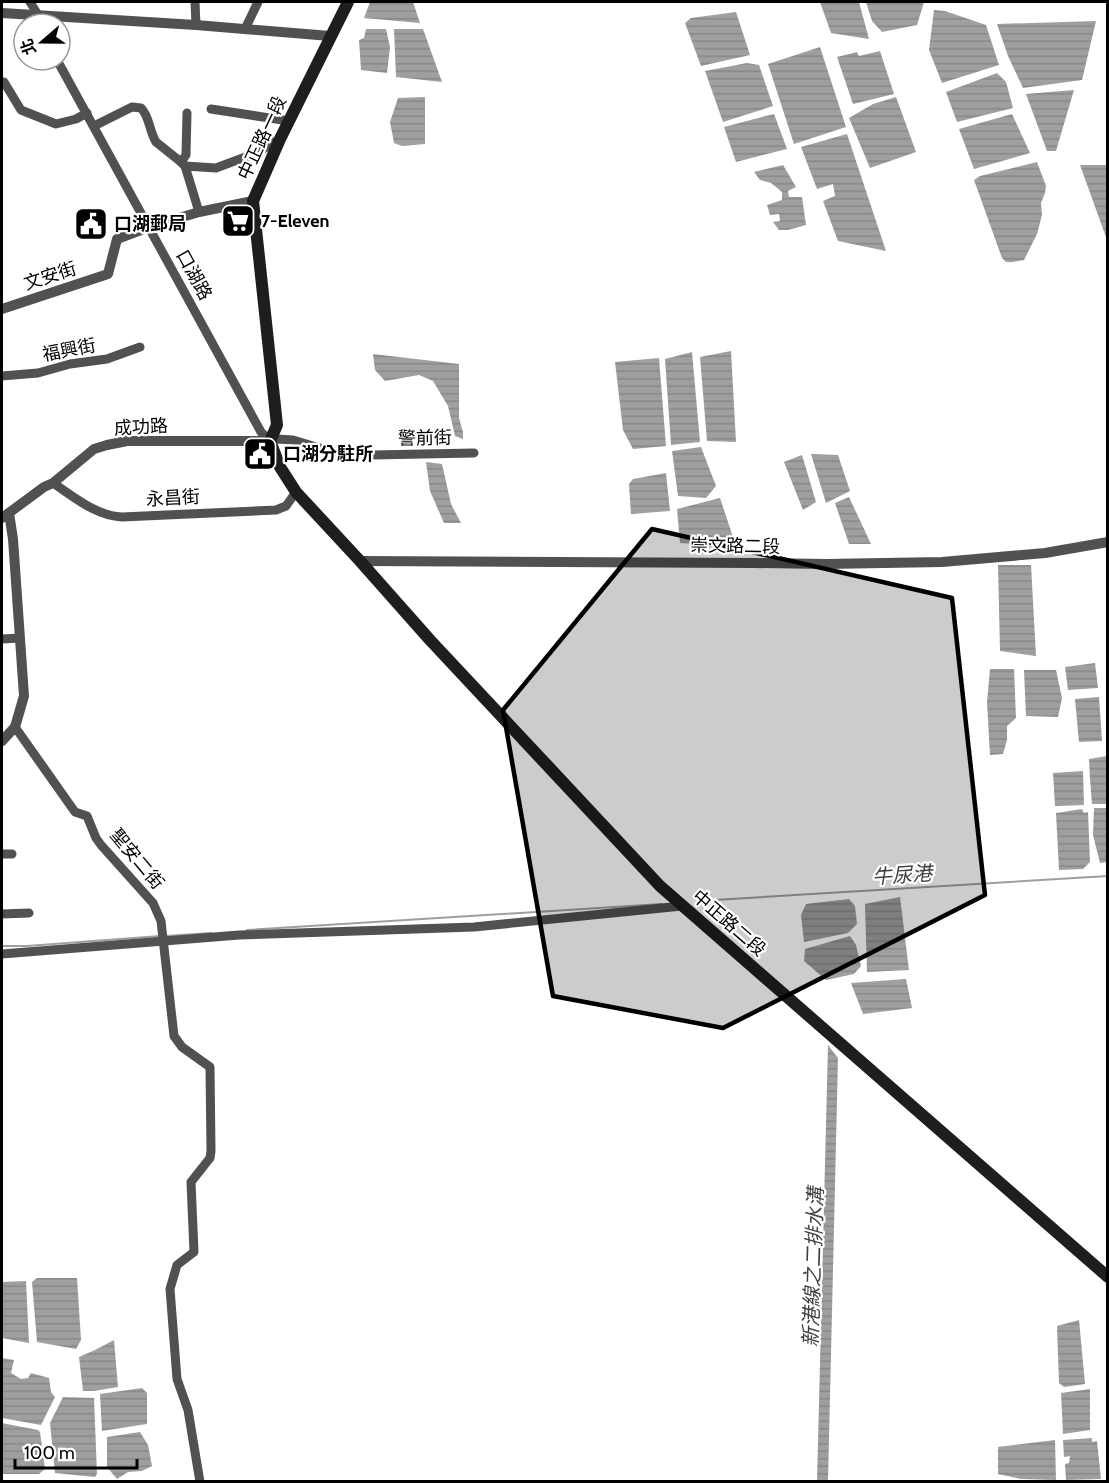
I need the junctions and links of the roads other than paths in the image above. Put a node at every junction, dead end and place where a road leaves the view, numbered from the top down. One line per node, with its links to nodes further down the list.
1 (195, 2): 5 (street)
2 (258, 2): 6 (street)
3 (348, 2): 7 (main road, 中正路一段)
4 (72, 21): 5 (street)
5 (196, 25): 6 (street)
6 (245, 28): 7 (street)
7 (330, 36): 13 (main road, 中正路一段)
8 (64, 72): 11 (street, 口湖路)
9 (2, 82): 11 (street)
10 (211, 109): 13 (street)
11 (87, 113): 14 (street, 口湖路)
12 (187, 113): 16 (street)
13 (289, 122): 15 (main road, 中正路一段)
14 (93, 126): 16 (street); 19 (street, 口湖路)
15 (280, 139): 16 (street); 17 (main road, 中正路一段)
16 (183, 164): 18 (street)
17 (253, 201): 18 (street); 23 (main road, 中正路一段)
18 (199, 212): 19 (street)
19 (149, 227): 20 (street, 文安街); 23 (street, 口湖路)
20 (2, 309)
21 (140, 347): 22 (street, 福興街)
22 (2, 375)
23 (270, 441): 24 (street, 警前街); 25 (street, 成功路); 26 (main road, 中正路二段)
24 (474, 453)
25 (53, 483): 26 (street, 永昌街); 27 (street, 成功路)
26 (296, 492): 29 (main road, 中正路二段)
27 (5, 516): 30 (street)
28 (1107, 542): 29 (street, 崇文路二段)
29 (360, 561): 34 (main road, 中正路二段)
30 (20, 638): 31 (street); 32 (street)
31 (2, 639)
32 (15, 727): 33 (street); 37 (street, 聖安二街)
33 (2, 741)
34 (682, 906): 37 (street); 39 (main road, 中正路二段)
35 (29, 913): 36 (street)
36 (2, 914)
37 (163, 938): 38 (street); 40 (street, 聖安二街)
38 (2, 954)
39 (1107, 1277)
40 (200, 1482)

